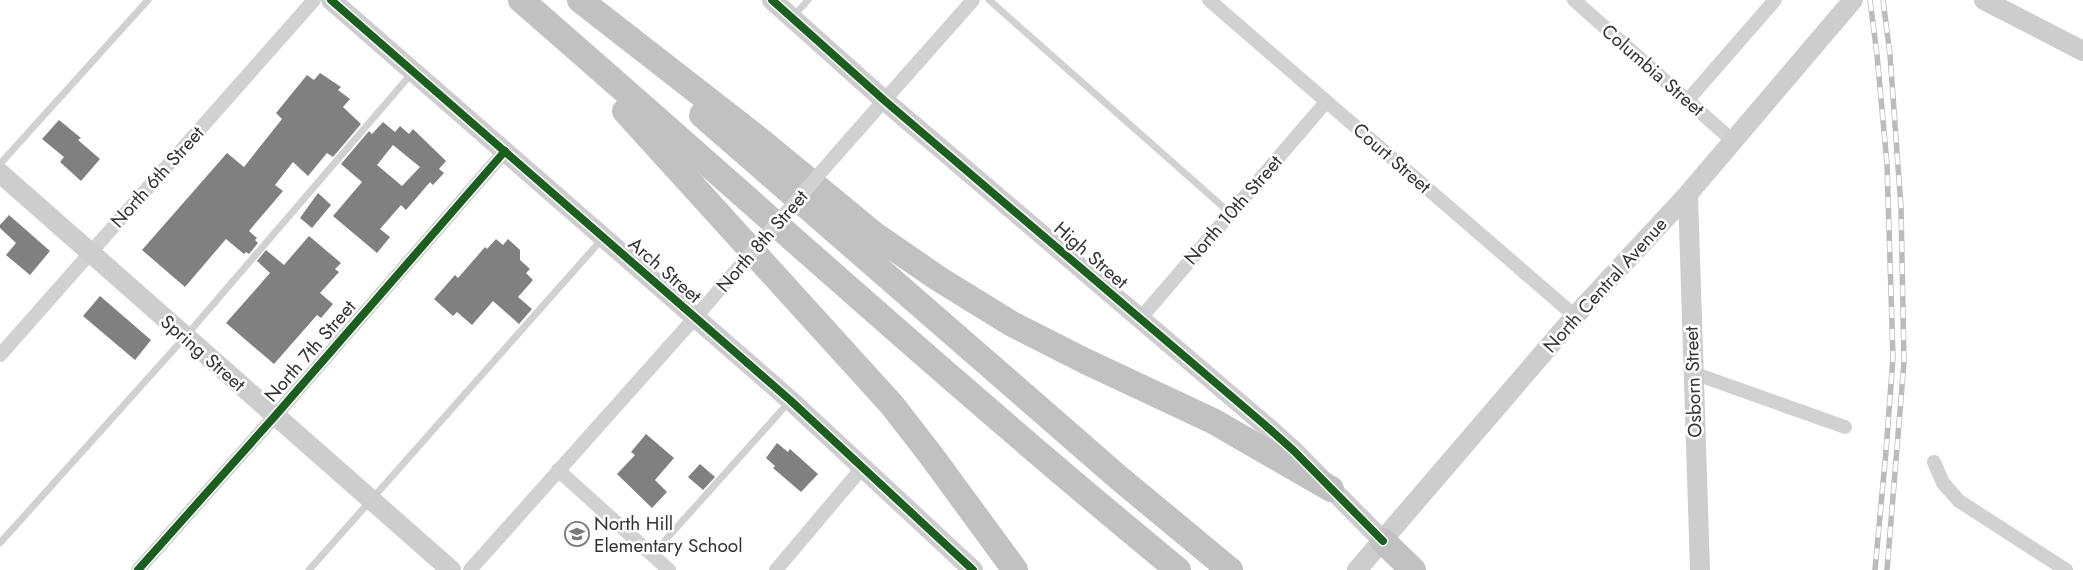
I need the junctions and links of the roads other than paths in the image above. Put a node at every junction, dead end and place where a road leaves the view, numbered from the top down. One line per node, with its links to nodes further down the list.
1 (148, 0): 24 (lane)
2 (314, 0): 29 (street, North 6th Street)
3 (331, 0): 18 (main road, Arch Street)
4 (574, 0): 56 (highway)
5 (580, 0): 42 (highway)
6 (772, 0): 16 (main road, High Street)
7 (808, 0): 16 (lane)
8 (973, 0): 20 (street, North 8th Street)
9 (989, 0): 27 (lane)
10 (1209, 0): 21 (street, Court Street)
11 (1574, 0): 19 (street, Columbia Street)
12 (1774, 0): 19 (street)
13 (1853, 0): 22 (main road, North Central Avenue)
14 (1984, 0): 17 (main road)
15 (529, 7): 54 (highway); 55 (highway)
16 (792, 18): 20 (main road, High Street)
17 (2083, 51)
18 (414, 70): 23 (main road, Arch Street); 33 (lane)
19 (1687, 100): 22 (street, Columbia Street)
20 (885, 101): 31 (street, North 8th Street, bridge); 32 (main road, High Street)
21 (1326, 102): 27 (street, North 10th Street); 30 (street, Court Street)
22 (1733, 141): 26 (main road, North Central Avenue)
23 (505, 152): 28 (main road, Arch Street); 37 (street, North 7th Street)
24 (0, 164)
25 (0, 173): 29 (main road, Spring Street)
26 (1688, 194): 30 (main road, North Central Avenue); 35 (main road, Osborn Street)
27 (1230, 213): 32 (street, North 10th Street)
28 (604, 238): 31 (main road, Arch Street); 43 (lane)
29 (90, 253): 33 (main road, Spring Street); 34 (street, North 6th Street)
30 (1575, 316): 44 (main road, North Central Avenue)
31 (695, 318): 36 (main road, Arch Street); 41 (street, North 8th Street)
32 (1140, 319): 42 (main road, High Street)
33 (185, 337): 37 (main road, Spring Street); 45 (lane)
34 (0, 355)
35 (1693, 373): 38 (street); 59 (main road, Osborn Street)
36 (790, 400): 40 (main road, Arch Street); 46 (lane)
37 (275, 416): 43 (main road, Spring Street); 47 (street, North 7th Street)
38 (1845, 427)
39 (1934, 462): 60 (street)
40 (862, 468): 52 (street); 53 (main road, Arch Street)
41 (558, 470): 46 (street); 50 (street, North 8th Street)
42 (1331, 489): 44 (main road, High Street)
43 (371, 500): 48 (lane); 49 (main road, Spring Street)
44 (1383, 541): 57 (main road, North Central Avenue); 58 (highway)
45 (0, 543)
46 (652, 555): 51 (street)
47 (138, 570)
48 (309, 570)
49 (452, 570)
50 (470, 570)
51 (669, 570)
52 (776, 570)
53 (973, 570)
54 (1015, 570)
55 (1178, 570)
56 (1230, 570)
57 (1357, 570)
58 (1413, 570)
59 (1700, 570)
60 (2066, 570)

